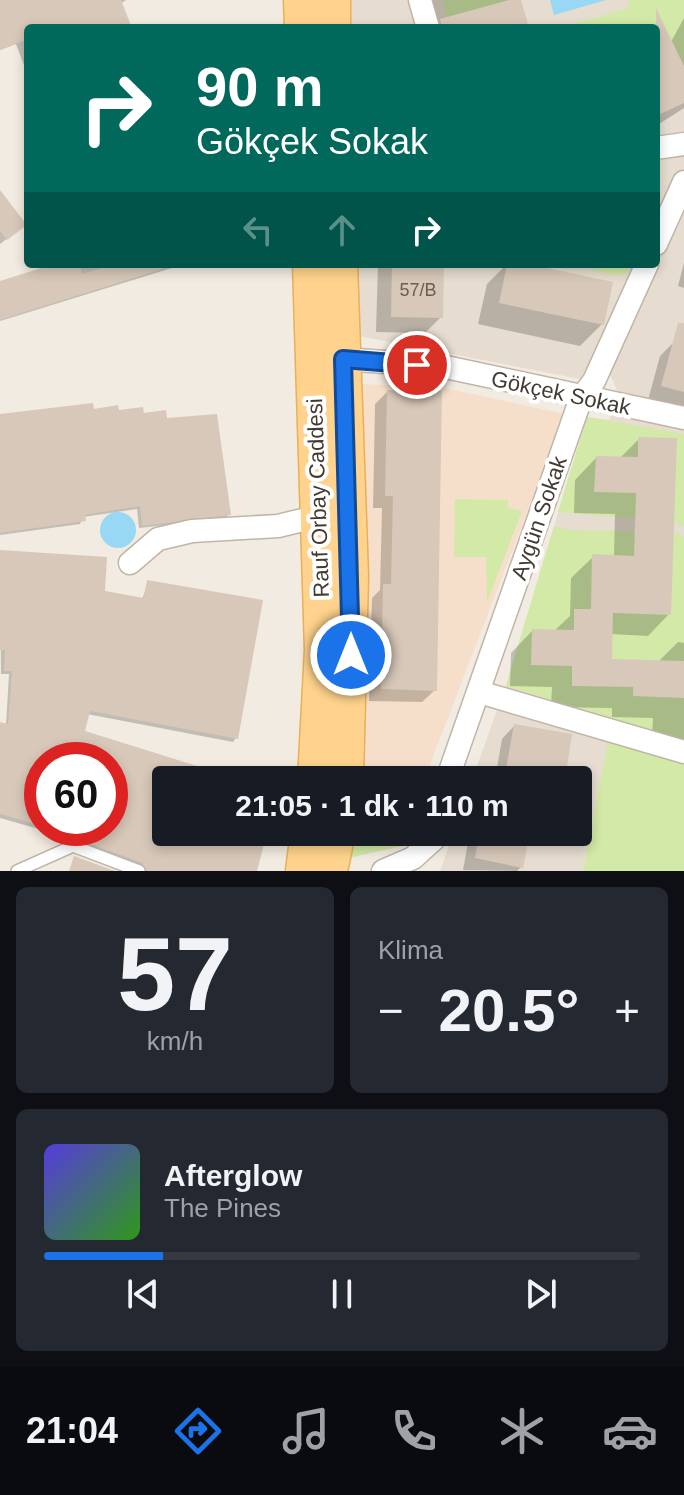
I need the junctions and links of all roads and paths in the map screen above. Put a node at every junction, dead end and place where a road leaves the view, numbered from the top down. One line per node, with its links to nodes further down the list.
1 (301, 0): 4 (main road)
2 (333, 0): 5 (main road)
3 (420, 0): 6 (street)
4 (302, 24)
5 (333, 24)
6 (427, 24)
7 (684, 144): 8 (street)
8 (660, 147)
9 (684, 182): 10 (street)
10 (660, 235)
11 (310, 268): 17 (main road, Rauf Orbay Caddesi)
12 (340, 268): 14 (main road, Rauf Orbay Caddesi)
13 (645, 268): 15 (street, Aygün Sokak)
14 (343, 359): 15 (street, Gökçek Sokak); 22 (main road, Rauf Orbay Caddesi)
15 (581, 398): 16 (street, Gökçek Sokak); 19 (street, Aygün Sokak)
16 (684, 418)
17 (319, 516): 18 (street); 21 (main road, Rauf Orbay Caddesi)
18 (130, 563)
19 (479, 692): 20 (street); 23 (street, Aygün Sokak)
20 (684, 752)
21 (338, 766)
22 (341, 766)
23 (451, 766)
24 (306, 846): 30 (main road)
25 (335, 846): 31 (main road)
26 (424, 846): 32 (street)
27 (431, 846): 33 (street)
28 (17, 871): 29 (lane)
29 (139, 871)
30 (303, 871)
31 (330, 871)
32 (383, 871)
33 (423, 871)

